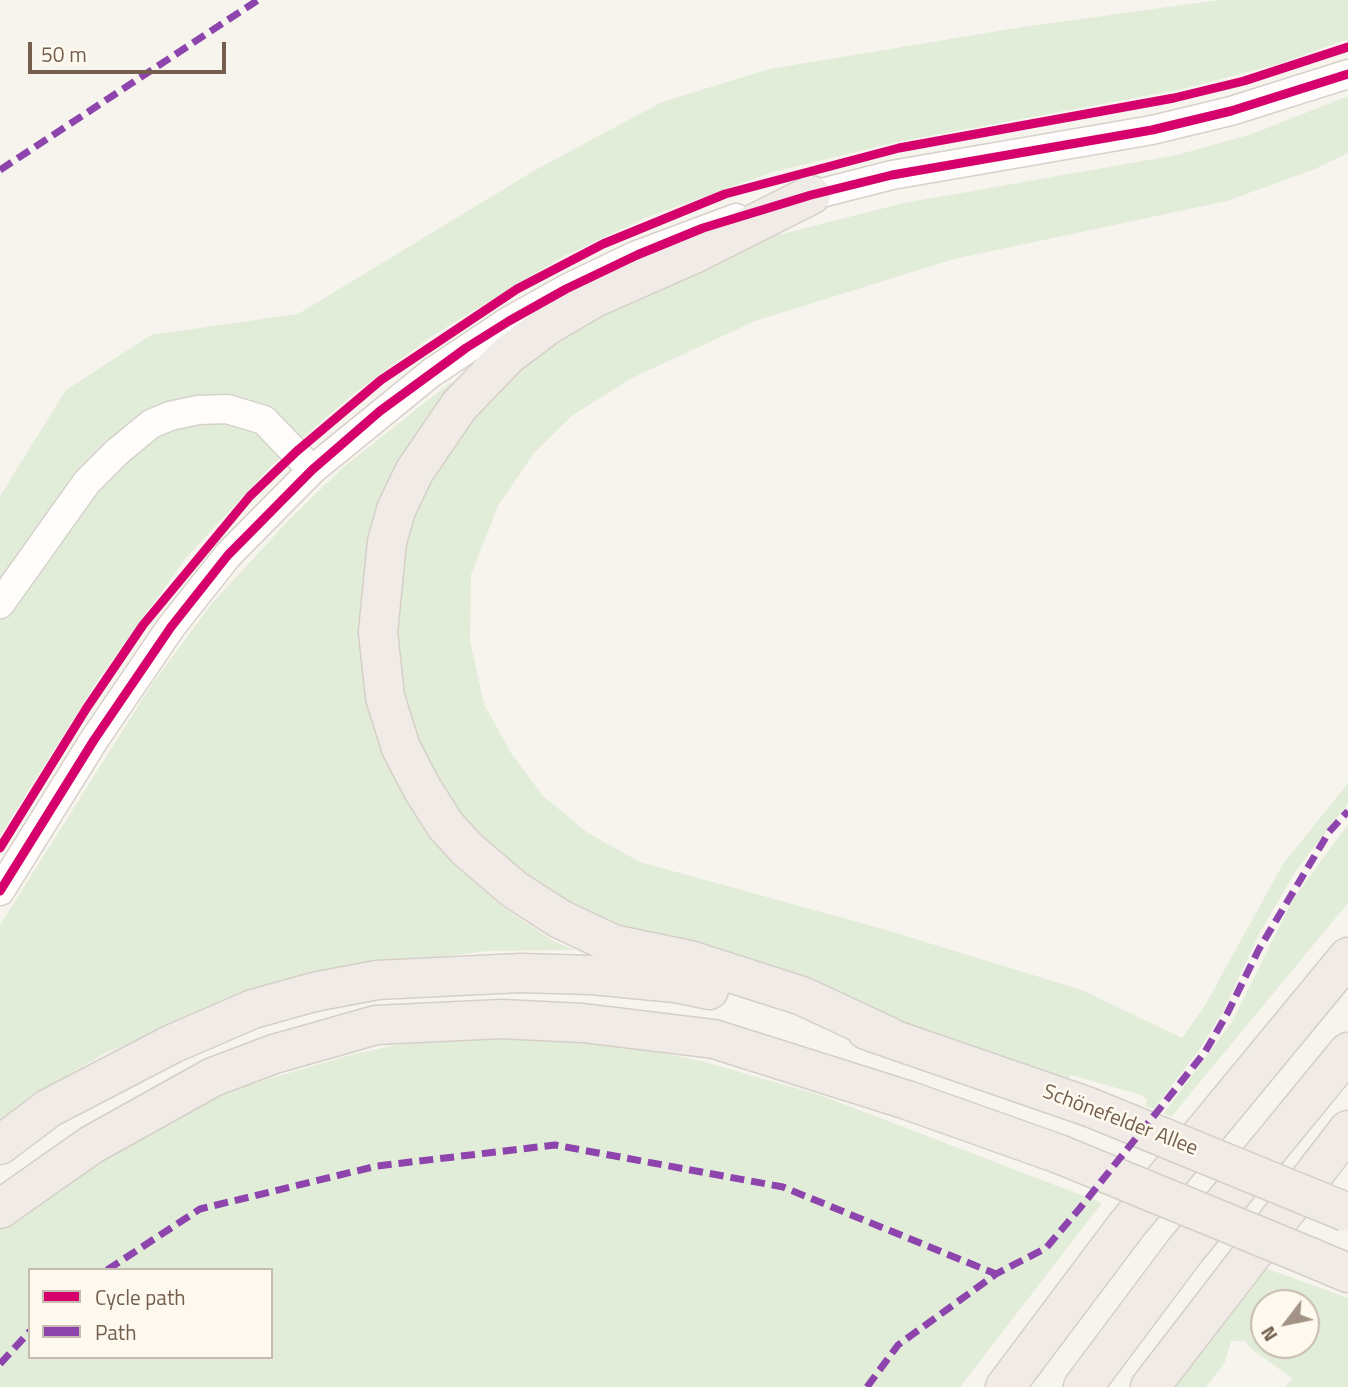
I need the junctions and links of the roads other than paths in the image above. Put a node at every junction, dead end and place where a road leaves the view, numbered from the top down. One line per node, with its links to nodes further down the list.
1 (1348, 74): 2 (street)
2 (811, 195): 3 (street); 7 (highway)
3 (312, 470): 4 (street); 5 (street)
4 (0, 604)
5 (0, 891)
6 (1348, 957): 14 (highway)
7 (888, 1036): 10 (highway); 12 (highway, Schönefelder Allee, bridge)
8 (1348, 1052): 15 (highway)
9 (1348, 1130): 16 (highway)
10 (0, 1144)
11 (0, 1209): 13 (highway, bridge)
12 (1347, 1213)
13 (1348, 1273)
14 (1005, 1387)
15 (1083, 1387)
16 (1150, 1387)

